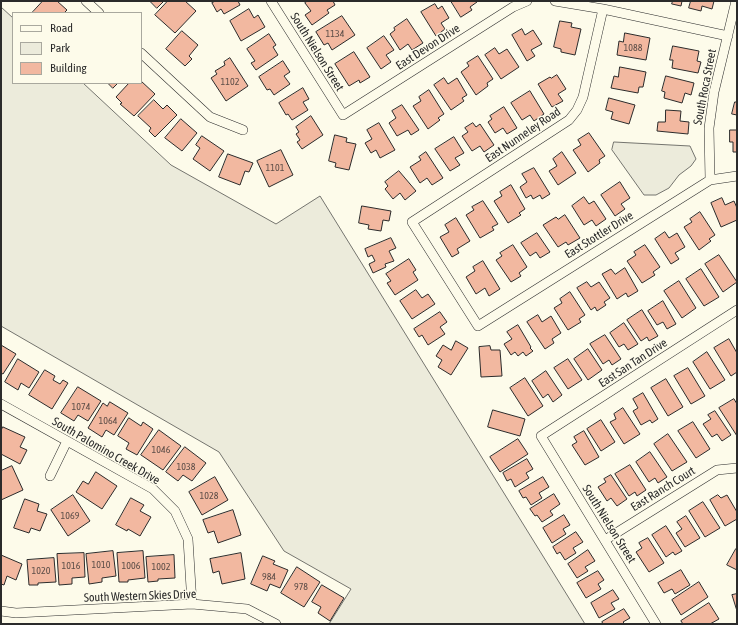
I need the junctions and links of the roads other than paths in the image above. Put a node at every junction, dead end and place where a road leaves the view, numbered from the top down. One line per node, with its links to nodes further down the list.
1 (86, 1): 7 (street)
2 (271, 1): 10 (street, South Nielson Street)
3 (527, 1): 10 (street, East Devon Drive)
4 (555, 1): 6 (street)
5 (736, 1): 8 (street, South Roca Street)
6 (603, 9): 8 (street); 15 (street, East Nunneley Road)
7 (98, 12)
8 (728, 36): 13 (street, South Roca Street)
9 (142, 54): 11 (street)
10 (343, 115)
11 (243, 130)
12 (737, 176): 13 (street, East Stottler Drive)
13 (710, 180): 15 (street, East Stottler Drive)
14 (737, 310): 17 (street, East San Tan Drive)
15 (478, 326)
16 (1, 404): 18 (street, South Palomino Creek Drive)
17 (541, 436): 21 (street, South Nielson Street)
18 (67, 441): 20 (street); 22 (street, South Palomino Creek Drive)
19 (737, 468): 21 (street, East Ranch Court)
20 (50, 476)
21 (605, 540): 25 (street, South Nielson Street)
22 (192, 604): 23 (street, South Western Skies Drive); 24 (street, South Western Skies Drive)
23 (1, 611)
24 (276, 624)
25 (656, 624)

